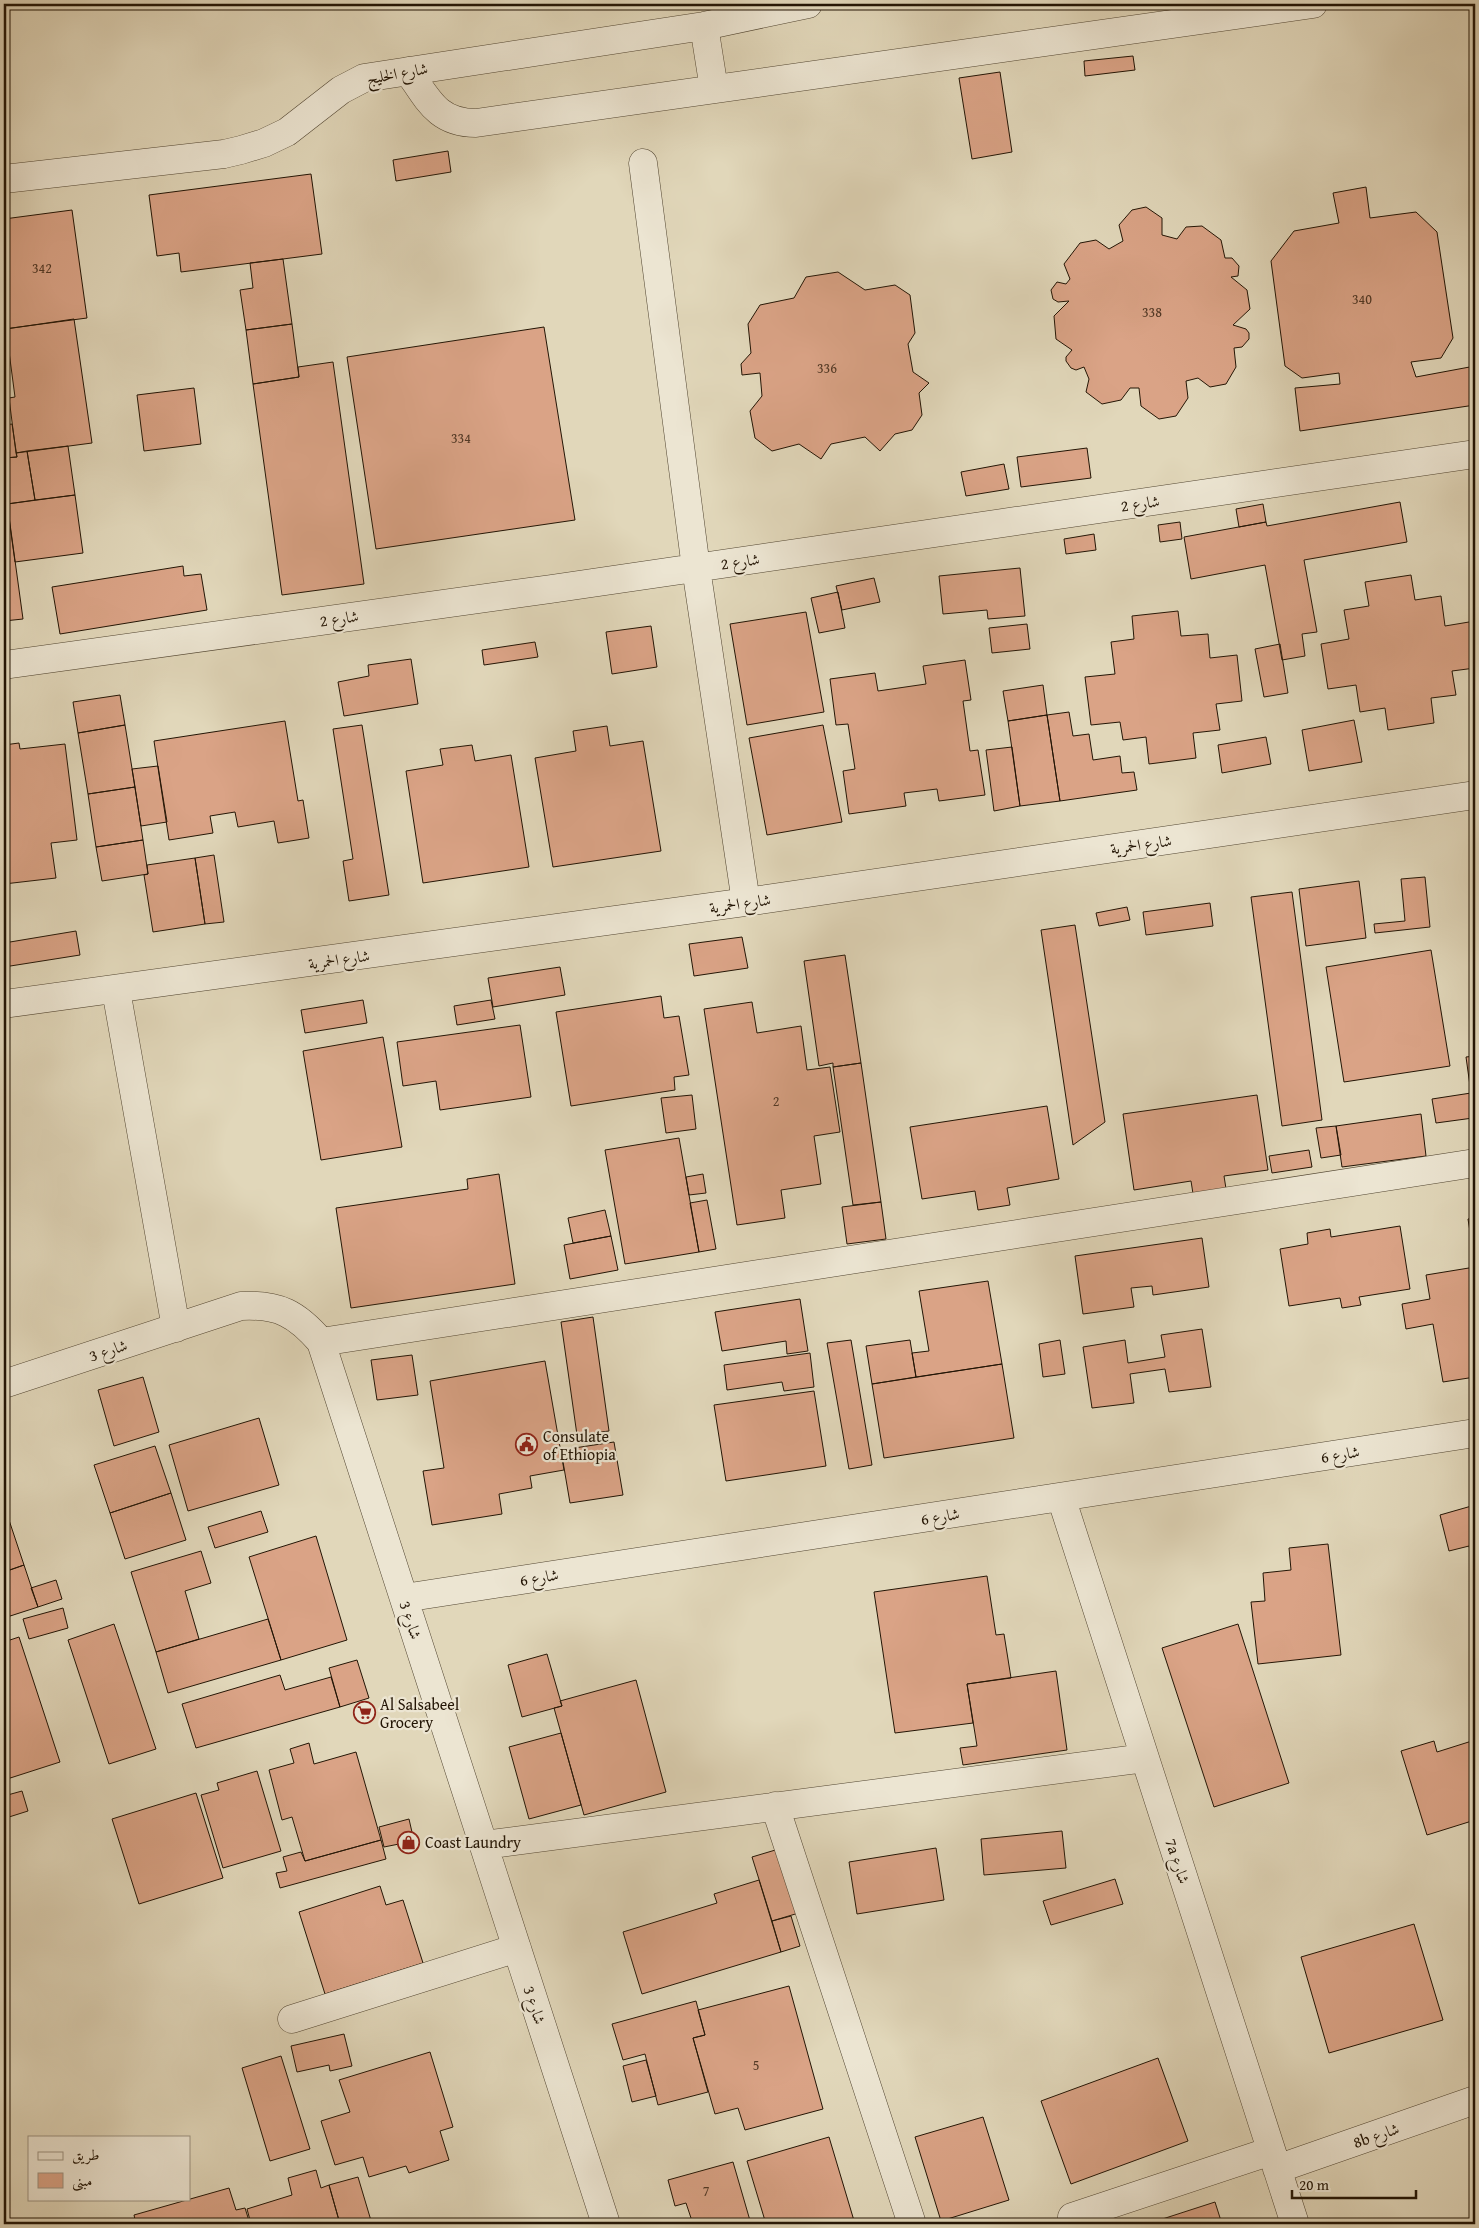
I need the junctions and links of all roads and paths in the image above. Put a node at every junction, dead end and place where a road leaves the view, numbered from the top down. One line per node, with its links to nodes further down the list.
1 (808, 4): 3 (street, شارع الخليج)
2 (1313, 4): 5 (street)
3 (704, 26): 4 (street, شارع الخليج); 5 (street)
4 (408, 70): 5 (street); 7 (street, شارع الخليج)
5 (714, 89)
6 (643, 163): 9 (street)
7 (4, 179)
8 (1475, 454): 9 (street, شارع 2)
9 (696, 568): 10 (street, شارع 2); 12 (street)
10 (4, 665)
11 (1475, 795): 12 (street, شارع الحمرية)
12 (746, 902): 13 (street, شارع الحمرية)
13 (116, 990): 14 (street, شارع الحمرية); 16 (street)
14 (4, 1004)
15 (1475, 1163): 17 (street)
16 (176, 1328): 17 (street, شارع 3); 18 (street, شارع 3)
17 (321, 1342): 21 (street, شارع 3)
18 (4, 1384)
19 (1475, 1433): 20 (street, شارع 6)
20 (1061, 1497): 21 (street, شارع 6); 22 (street, 7a شارع)
21 (404, 1598): 24 (street, شارع 3)
22 (1145, 1758): 23 (street); 28 (street, 7a شارع)
23 (775, 1806): 24 (street); 31 (street)
24 (484, 1845): 25 (street, شارع 3)
25 (517, 1948): 26 (street); 30 (street, شارع 3)
26 (292, 2019)
27 (1475, 2100): 28 (street, 8b شارع)
28 (1274, 2160): 29 (street, 8b شارع); 32 (street, 7a شارع)
29 (1072, 2216)
30 (606, 2224)
31 (912, 2224)
32 (1295, 2224)

